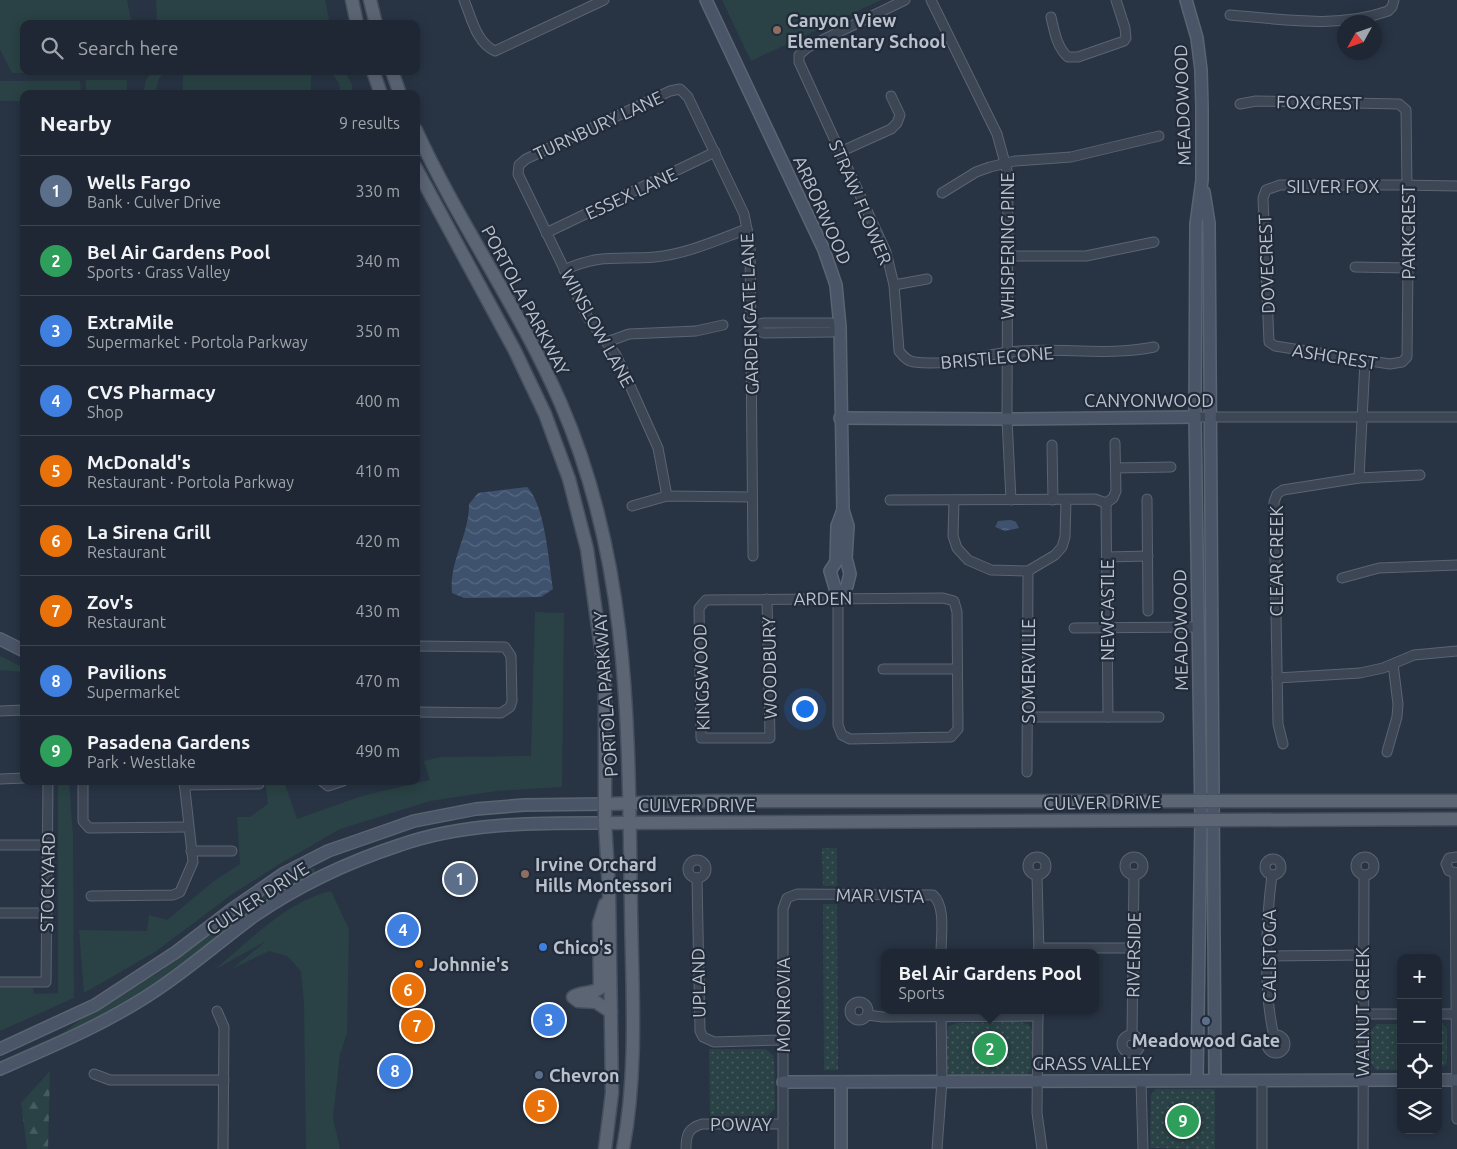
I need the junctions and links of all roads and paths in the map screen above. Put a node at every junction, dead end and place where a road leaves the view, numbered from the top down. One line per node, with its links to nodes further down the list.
1 (352, 0): 13 (main road)
2 (370, 0): 14 (main road)
3 (464, 0): 4 (street)
4 (604, 0)
5 (706, 0): 46 (main road, ARBORWOOD)
6 (905, 0): 26 (street, STRAW FLOWER)
7 (931, 0): 27 (street, WHISPERING PINE)
8 (1116, 0): 12 (street)
9 (1186, 0): 30 (main road, MEADOWOOD)
10 (1393, 4): 11 (street)
11 (1230, 15)
12 (1051, 17)
13 (356, 20)
14 (375, 20)
15 (374, 75): 18 (main road)
16 (393, 75): 19 (main road)
17 (680, 89): 25 (street, GARDENGATE LANE); 28 (street, TURNBURY LANE)
18 (380, 90)
19 (399, 90)
20 (891, 96): 26 (street)
21 (1240, 104): 22 (street, FOXCREST)
22 (1399, 104): 31 (street, PARKCREST)
23 (1159, 136): 27 (street)
24 (420, 138): 117 (main road, PORTOLA PARKWAY)
25 (715, 152): 35 (street, GARDENGATE LANE); 36 (street, ESSEX LANE)
26 (840, 152): 43 (street, STRAW FLOWER)
27 (1006, 163): 34 (street); 38 (street, WHISPERING PINE)
28 (519, 165): 36 (street, WINSLOW LANE)
29 (420, 175): 116 (main road, PORTOLA PARKWAY)
30 (1202, 180): 54 (main road, MEADOWOOD); 58 (main road, MEADOWOOD)
31 (1408, 186): 32 (street, SILVER FOX); 33 (street, SILVER FOX); 40 (street, PARKCREST)
32 (1457, 186)
33 (1269, 188): 48 (street, DOVECREST)
34 (942, 192)
35 (748, 229): 41 (street); 45 (street, GARDENGATE LANE)
36 (546, 233): 41 (street, WINSLOW LANE)
37 (1154, 242): 38 (street)
38 (1007, 256): 50 (street, WHISPERING PINE)
39 (1355, 268): 40 (street)
40 (1408, 268): 53 (street, PARKCREST)
41 (564, 270): 47 (street, WINSLOW LANE)
42 (927, 279): 43 (street)
43 (894, 285): 51 (street, STRAW FLOWER)
44 (723, 324): 47 (street)
45 (750, 327): 46 (street); 67 (street, GARDENGATE LANE)
46 (840, 327): 57 (main road, ARBORWOOD)
47 (607, 342): 66 (street, WINSLOW LANE)
48 (1269, 342): 52 (street, ASHCREST)
49 (1154, 347): 50 (street, BRISTLECONE)
50 (1007, 353): 51 (street, BRISTLECONE); 59 (street, WHISPERING PINE)
51 (902, 356)
52 (1365, 362): 53 (street, ASHCREST); 55 (street)
53 (1402, 362)
54 (1196, 417): 58 (street, CANYONWOOD); 59 (main road, CANYONWOOD); 88 (main road, MEADOWOOD)
55 (1361, 417): 56 (street, CANYONWOOD); 58 (street, CANYONWOOD); 65 (street)
56 (1457, 417)
57 (840, 418): 59 (main road, CANYONWOOD); 76 (main road, ARBORWOOD)
58 (1210, 418): 113 (main road, MEADOWOOD)
59 (1007, 419): 71 (street, WHISPERING PINE)
60 (1115, 443): 63 (street)
61 (1052, 445): 72 (street)
62 (1172, 467): 63 (street)
63 (1116, 468): 74 (street)
64 (1420, 476): 65 (street, CLEAR CREEK)
65 (1359, 478): 97 (street, CLEAR CREEK)
66 (667, 496): 67 (street); 75 (street)
67 (752, 497): 77 (street, GARDENGATE LANE)
68 (1147, 499): 78 (street)
69 (890, 500): 70 (street)
70 (954, 500): 71 (street); 81 (street)
71 (1011, 500): 72 (street)
72 (1053, 500): 73 (street)
73 (1066, 500): 74 (street); 81 (street)
74 (1106, 503): 79 (street, NEWCASTLE)
75 (632, 506)
76 (843, 510): 83 (main road, ARBORWOOD); 83 (main road, ARBORWOOD)
77 (753, 556)
78 (1148, 556): 79 (street); 86 (street)
79 (1107, 557): 87 (street, NEWCASTLE)
80 (1457, 565): 82 (street)
81 (1028, 571): 101 (street, SOMERVILLE)
82 (1342, 578)
83 (838, 598): 84 (street, ARDEN); 96 (street, ARDEN); 96 (street, ARBORWOOD)
84 (768, 599): 85 (street, ARDEN); 104 (street, WOODBURY)
85 (699, 608): 104 (street, KINGSWOOD)
86 (1148, 611)
87 (1107, 627): 88 (street); 89 (street); 102 (street, NEWCASTLE)
88 (1198, 627): 115 (main road, MEADOWOOD)
89 (1074, 628)
90 (0, 638): 92 (main road)
91 (420, 646): 100 (street)
92 (20, 649)
93 (1457, 651): 94 (street)
94 (1393, 664): 97 (street); 106 (street)
95 (883, 669): 96 (street)
96 (957, 669)
97 (1277, 678): 105 (street, CLEAR CREEK)
98 (20, 710): 99 (street)
99 (0, 711)
100 (420, 712)
101 (1028, 716): 102 (street); 107 (street, SOMERVILLE)
102 (1108, 717): 103 (street)
103 (1159, 717)
104 (770, 738)
105 (1283, 744)
106 (1386, 752)
107 (1027, 772)
108 (20, 778): 109 (street)
109 (0, 779)
110 (48, 785): 124 (street, STOCKYARD)
111 (83, 785): 122 (street)
112 (184, 785): 122 (street)
113 (1213, 802): 114 (main road, CULVER DRIVE); 115 (main road, CULVER DRIVE); 118 (main road, MEADOWOOD)
114 (1457, 802)
115 (1200, 803): 117 (main road, CULVER DRIVE); 118 (main road, MEADOWOOD)
116 (605, 804): 117 (main road, CULVER DRIVE); 120 (main road, PORTOLA PARKWAY); 162 (main road, CULVER DRIVE)
117 (629, 804): 121 (main road, PORTOLA PARKWAY)
118 (1207, 818): 119 (main road, CULVER DRIVE); 121 (main road, CULVER DRIVE); 159 (main road, MEADOWOOD); 161 (main road, MEADOWOOD)
119 (1457, 819)
120 (605, 823): 121 (main road, CULVER DRIVE); 134 (main road, PORTOLA PARKWAY); 163 (main road, CULVER DRIVE)
121 (630, 823): 182 (main road, PORTOLA PARKWAY)
122 (188, 827): 125 (street)
123 (0, 845): 124 (street)
124 (47, 845): 138 (street, STOCKYARD)
125 (191, 851): 126 (street); 136 (street)
126 (232, 851)
127 (1457, 856): 128 (street)
128 (1456, 873): 145 (street)
129 (1134, 874): 139 (street, RIVERSIDE)
130 (1037, 875): 141 (street)
131 (1272, 875): 143 (street, CALISTOGA)
132 (1364, 875): 144 (street, WALNUT CREEK)
133 (697, 878): 160 (street, UPLAND)
134 (609, 890): 148 (main road, PORTOLA PARKWAY); 148 (main road)
135 (822, 894): 140 (street, MAR VISTA); 160 (street, MONROVIA)
136 (91, 896)
137 (0, 913): 138 (street)
138 (47, 913): 146 (street, STOCKYARD)
139 (1133, 948): 142 (street); 157 (street, RIVERSIDE)
140 (941, 949)
141 (1039, 949)
142 (1086, 949)
143 (1268, 956): 144 (street); 158 (street, CALISTOGA)
144 (1362, 956): 152 (street, WALNUT CREEK)
145 (1456, 956): 155 (street)
146 (0, 982)
147 (217, 1011): 165 (street)
148 (611, 1012): 181 (main road, PORTOLA PARKWAY)
149 (904, 1014): 156 (street)
150 (941, 1014): 174 (street)
151 (1038, 1014): 166 (street)
152 (1362, 1014): 153 (street); 170 (street, WALNUT CREEK)
153 (1397, 1014)
154 (1442, 1014): 155 (street)
155 (1456, 1014): 173 (street)
156 (867, 1015)
157 (1132, 1036)
158 (1274, 1036)
159 (1197, 1039): 161 (main road); 167 (main road, MEADOWOOD)
160 (783, 1040): 175 (street, MONROVIA)
161 (1216, 1040): 168 (main road, MEADOWOOD)
162 (0, 1049)
163 (0, 1070)
164 (94, 1074): 165 (street)
165 (224, 1080): 180 (street)
166 (1037, 1080): 174 (main road, GRASS VALLEY); 177 (main road, GRASS VALLEY); 187 (street)
167 (1198, 1080): 168 (main road, GRASS VALLEY); 177 (main road, GRASS VALLEY)
168 (1215, 1080): 169 (main road, GRASS VALLEY)
169 (1262, 1080): 170 (main road, GRASS VALLEY); 189 (street)
170 (1362, 1080): 171 (main road, GRASS VALLEY); 190 (street, WALNUT CREEK)
171 (1397, 1080)
172 (1442, 1080): 173 (main road)
173 (1457, 1080): 178 (street)
174 (942, 1081): 176 (main road, GRASS VALLEY); 186 (street)
175 (783, 1082): 176 (main road, GRASS VALLEY); 179 (street, MONROVIA)
176 (841, 1082): 185 (main road)
177 (1141, 1082): 188 (street)
178 (1457, 1119)
179 (783, 1124): 183 (street, POWAY); 184 (street, MONROVIA)
180 (223, 1149)
181 (605, 1149)
182 (624, 1149)
183 (686, 1149)
184 (783, 1149)
185 (841, 1149)
186 (937, 1149)
187 (1042, 1149)
188 (1143, 1149)
189 (1262, 1149)
190 (1363, 1149)

